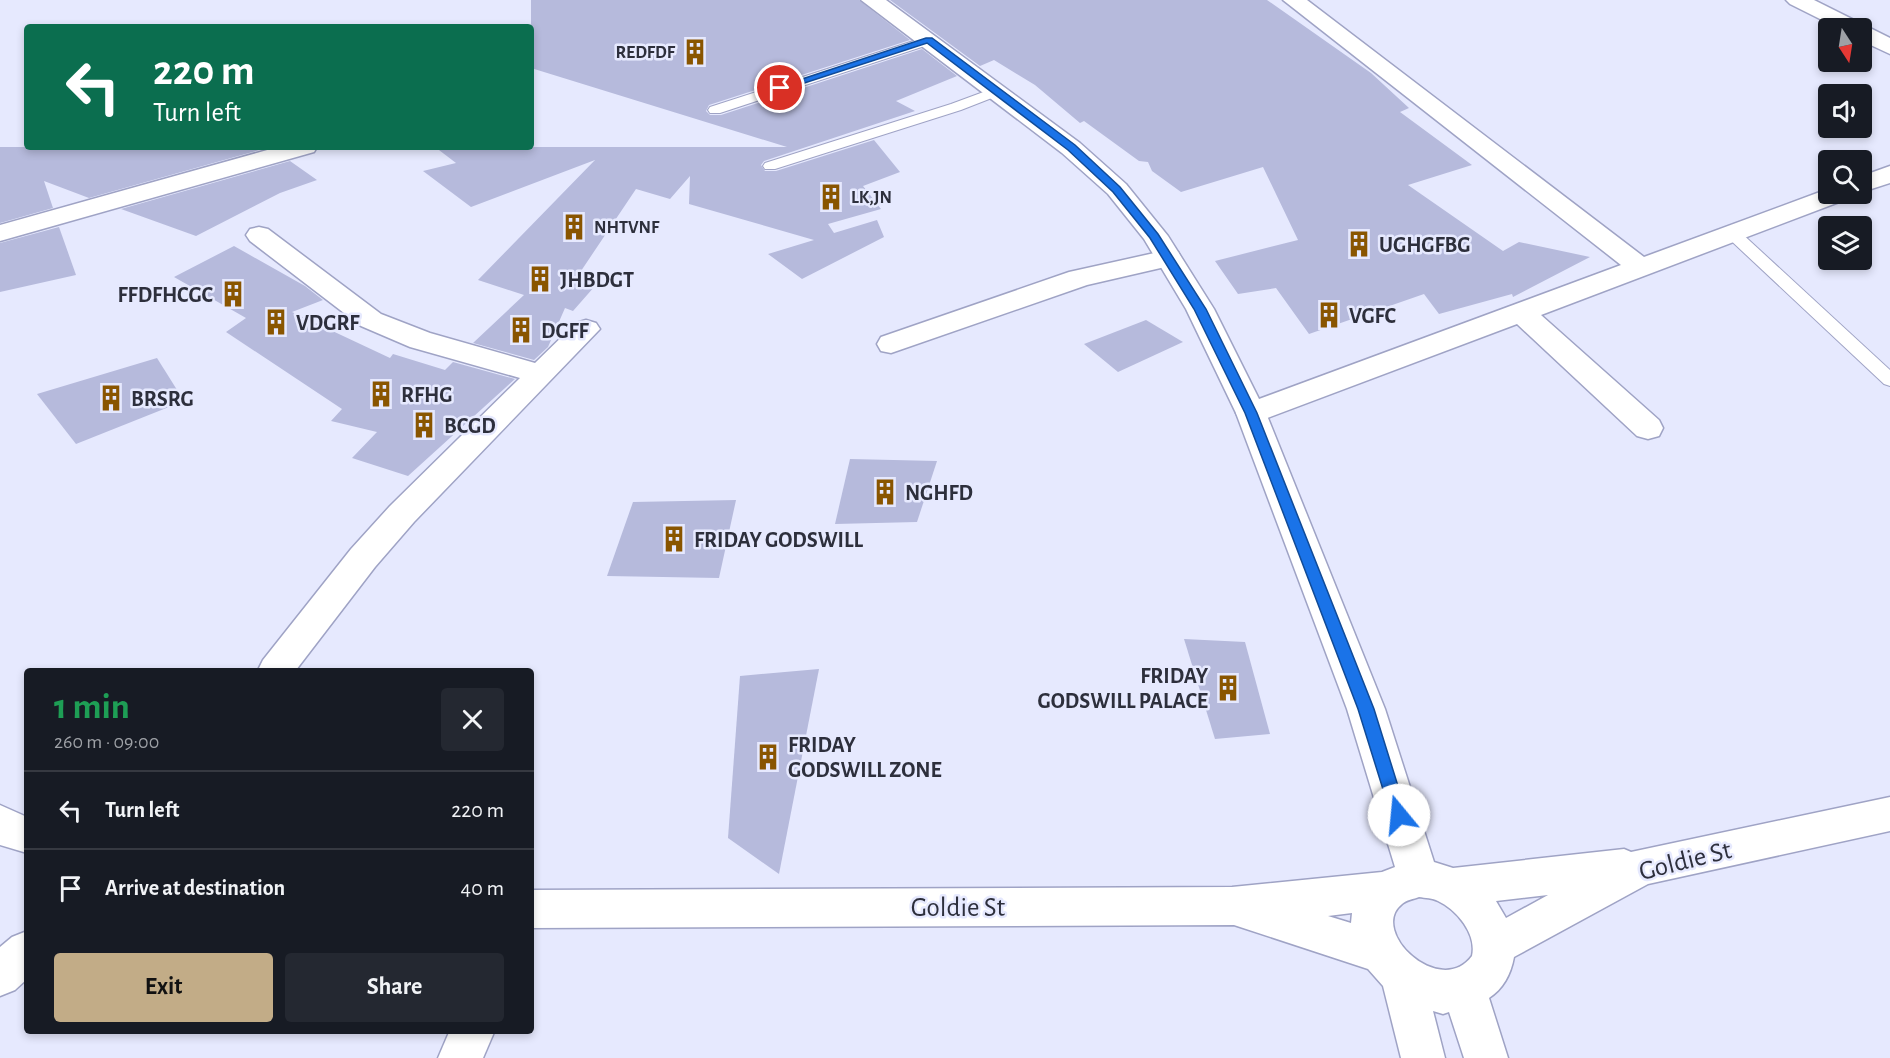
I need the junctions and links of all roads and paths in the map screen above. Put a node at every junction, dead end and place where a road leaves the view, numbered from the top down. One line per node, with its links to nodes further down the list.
1 (872, 0): 6 (street)
2 (1294, 0): 19 (street)
3 (1797, 0): 4 (street)
4 (1834, 18)
5 (1872, 37): 7 (street)
6 (929, 40): 8 (street); 9 (lane)
7 (1890, 47)
8 (997, 91): 11 (lane); 18 (street)
9 (715, 110)
10 (294, 150): 15 (street)
11 (770, 166)
12 (1890, 174): 13 (street)
13 (1872, 181)
14 (1818, 201): 16 (street)
15 (0, 233)
16 (1732, 233): 19 (street); 24 (lane)
17 (259, 235): 23 (street)
18 (1168, 258): 22 (street); 25 (street)
19 (1641, 268): 20 (street)
20 (1522, 313): 25 (street); 26 (street)
21 (586, 329): 23 (street)
22 (891, 344)
23 (541, 374): 27 (street)
24 (1890, 380)
25 (1251, 413): 32 (street)
26 (1648, 428)
27 (278, 668)
28 (1890, 814): 31 (street, Goldie St)
29 (0, 823): 30 (street)
30 (24, 834)
31 (1641, 867): 32 (street, Goldie St); 35 (street, Goldie St)
32 (1419, 885): 33 (street, Goldie St); 35 (street); 37 (street)
33 (1232, 906): 34 (street, Goldie St); 37 (street)
34 (534, 909)
35 (1494, 946): 39 (street)
36 (24, 954): 38 (street)
37 (1391, 964): 39 (street); 42 (street)
38 (0, 975)
39 (1464, 989): 43 (street)
40 (471, 1034): 41 (street)
41 (460, 1058)
42 (1423, 1058)
43 (1486, 1058)

